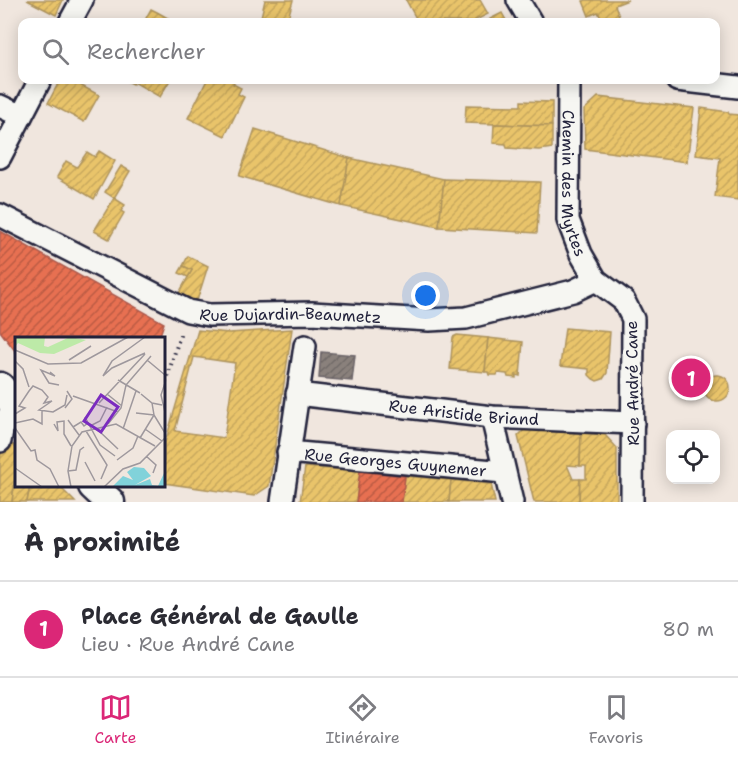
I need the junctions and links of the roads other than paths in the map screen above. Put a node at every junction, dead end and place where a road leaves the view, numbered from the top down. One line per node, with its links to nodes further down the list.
1 (82, 0): 3 (street)
2 (518, 0): 4 (street)
3 (72, 18)
4 (529, 18)
5 (38, 84): 10 (street)
6 (568, 84): 13 (street, Chemin des Myrtes)
7 (711, 84): 8 (street)
8 (738, 87)
9 (0, 106): 10 (street)
10 (21, 116): 11 (street)
11 (0, 157)
12 (0, 215): 13 (street, Rue Dujardin-Beaumetz)
13 (596, 280): 18 (street, Rue André Cane)
14 (304, 346): 15 (street)
15 (297, 394): 17 (street, Rue Aristide Briand); 20 (street)
16 (10, 399): 19 (street)
17 (492, 417): 18 (street, Rue Aristide Briand); 21 (street)
18 (633, 423): 26 (street, Rue André Cane)
19 (0, 441)
20 (288, 452): 21 (street, Rue Georges Guynemer); 24 (street)
21 (504, 472): 25 (street)
22 (94, 487): 23 (main road)
23 (110, 502)
24 (282, 502)
25 (512, 502)
26 (632, 502)

